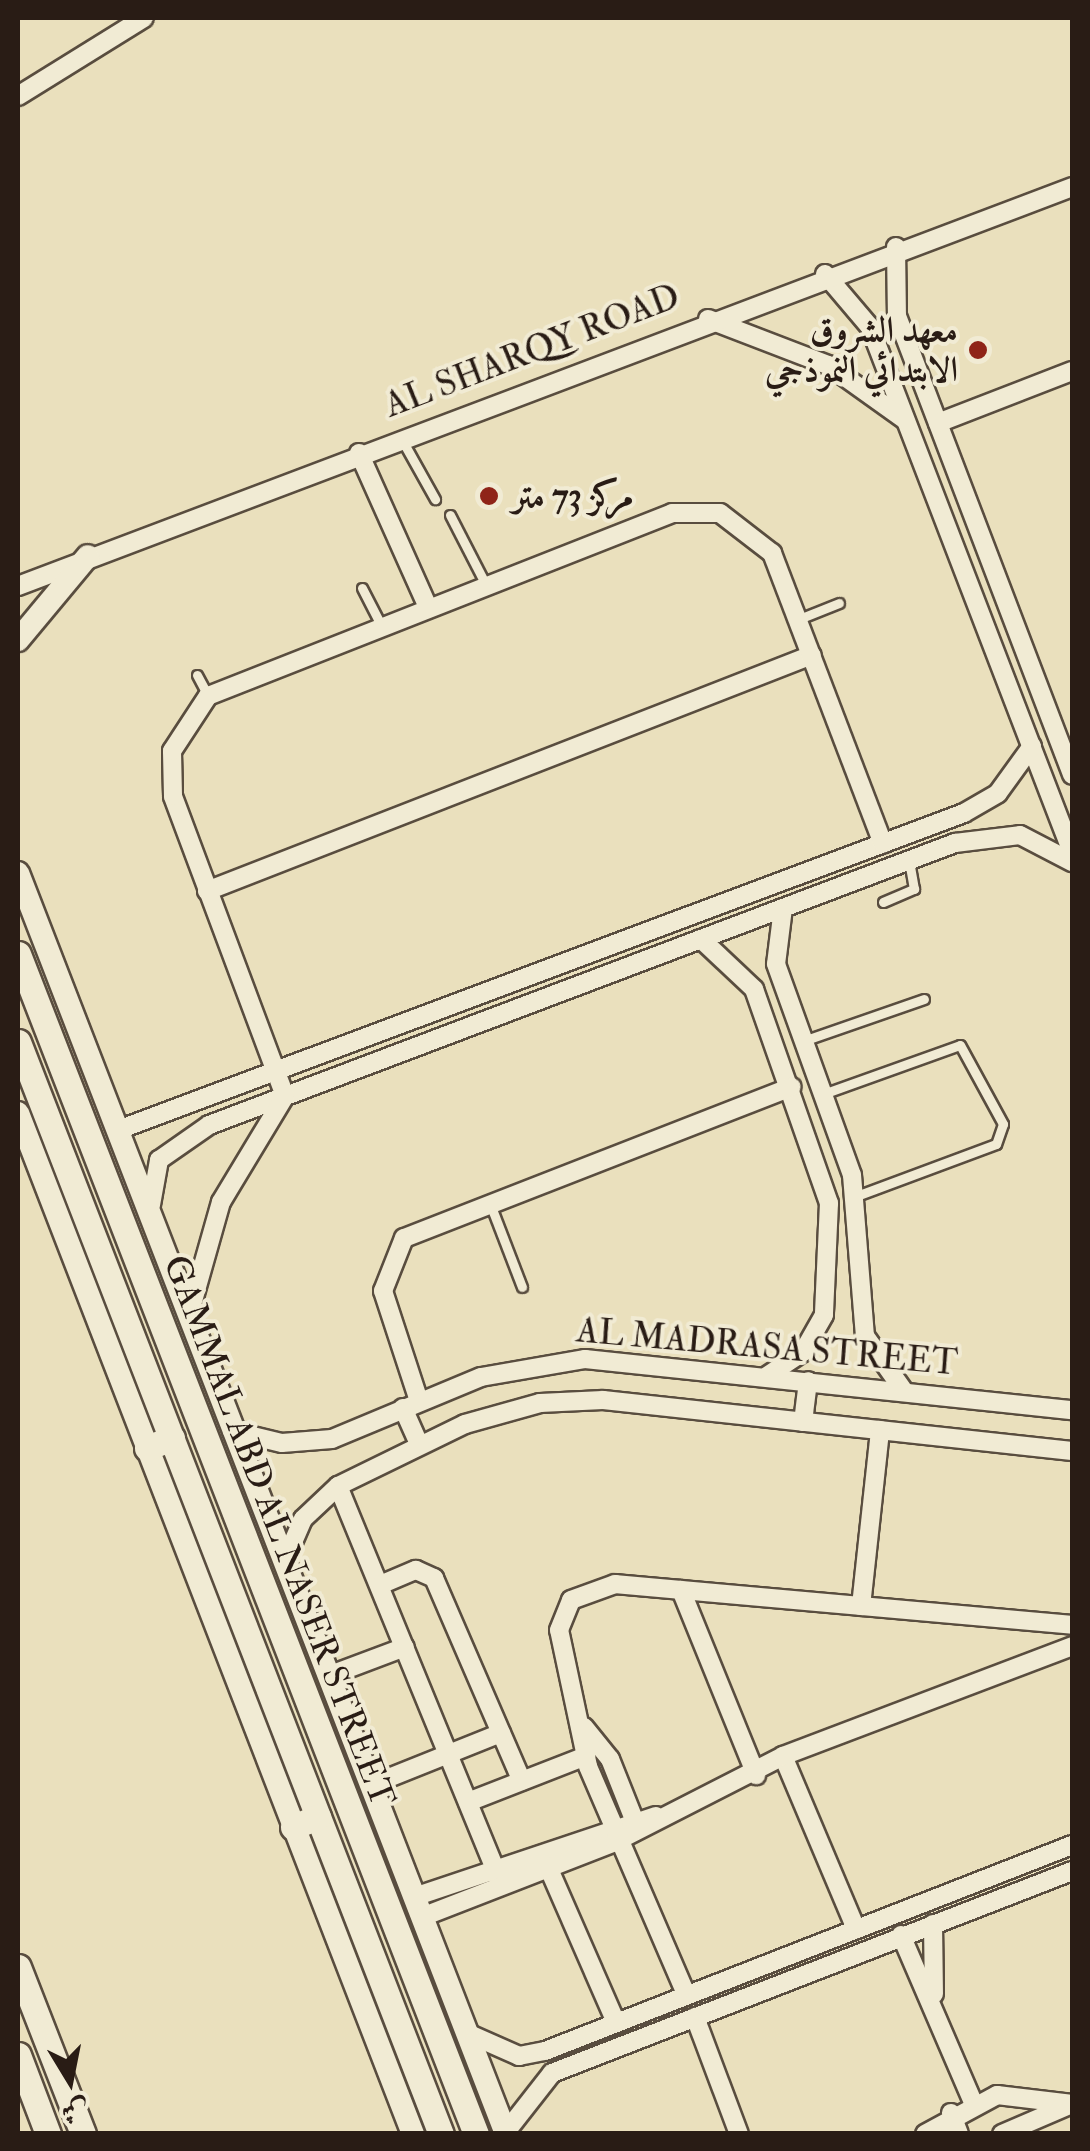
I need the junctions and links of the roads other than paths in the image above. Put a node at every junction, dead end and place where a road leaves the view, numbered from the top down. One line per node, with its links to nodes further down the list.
1 (144, 18): 2 (street)
2 (18, 96)
3 (1072, 187): 4 (street, AL SHARQY ROAD)
4 (896, 246): 5 (street, AL SHARQY ROAD); 9 (street)
5 (825, 274): 6 (street, AL SHARQY ROAD); 8 (street)
6 (707, 319): 8 (street); 10 (street, AL SHARQY ROAD)
7 (1072, 371): 9 (street)
8 (906, 421): 26 (street)
9 (938, 423): 27 (street)
10 (400, 436): 11 (street, AL SHARQY ROAD); 12 (lane)
11 (359, 452): 14 (street, AL SHARQY ROAD); 19 (street)
12 (435, 498)
13 (450, 516): 15 (lane)
14 (88, 556): 16 (street, AL SHARQY ROAD); 22 (street)
15 (486, 585): 19 (street); 20 (street)
16 (18, 586)
17 (362, 588): 21 (lane)
18 (839, 603): 20 (lane)
19 (428, 608): 21 (street)
20 (799, 619): 23 (street)
21 (381, 626): 25 (street)
22 (18, 640)
23 (812, 655): 29 (street); 35 (street)
24 (197, 676): 25 (lane)
25 (208, 696): 35 (street)
26 (1032, 746): 28 (street); 31 (street)
27 (1072, 775)
28 (946, 819): 29 (street); 30 (street)
29 (883, 843): 43 (street)
30 (955, 843): 32 (street); 33 (street)
31 (1072, 852)
32 (909, 860): 36 (lane); 37 (street)
33 (1072, 862)
34 (18, 873): 48 (street)
35 (207, 891): 43 (street)
36 (883, 902)
37 (783, 908): 38 (street); 41 (street)
38 (701, 939): 44 (street); 46 (street)
39 (18, 954): 112 (main road, GAMMAL ABD AL NASER STREET)
40 (924, 999): 41 (lane)
41 (803, 1041): 45 (street)
42 (18, 1042): 62 (main road, GAMMAL ABD AL NASER STREET)
43 (275, 1071): 46 (street); 48 (street)
44 (792, 1087): 50 (street); 54 (street)
45 (823, 1094): 49 (street); 49 (lane)
46 (285, 1096): 51 (street); 53 (street)
47 (18, 1113): 62 (street)
48 (118, 1130): 51 (street)
49 (856, 1196): 56 (street)
50 (489, 1201): 52 (lane); 57 (street)
51 (153, 1225): 53 (street)
52 (522, 1288)
53 (188, 1320): 61 (street)
54 (767, 1376): 55 (street, AL MADRASA STREET); 57 (street, AL MADRASA STREET)
55 (808, 1381): 56 (street, AL MADRASA STREET); 59 (street)
56 (904, 1391): 58 (street, AL MADRASA STREET)
57 (411, 1404): 61 (street, AL MADRASA STREET); 63 (street)
58 (1072, 1410)
59 (802, 1422): 60 (street, AL MADRASA STREET); 63 (street, AL MADRASA STREET)
60 (880, 1430): 64 (street, AL MADRASA STREET); 69 (street)
61 (232, 1431): 66 (street)
62 (159, 1443): 83 (main road, GAMMAL ABD AL NASER STREET)
63 (419, 1444): 65 (street, AL MADRASA STREET)
64 (1072, 1451)
65 (338, 1486): 66 (street, AL MADRASA STREET); 67 (street)
66 (284, 1564): 73 (street)
67 (380, 1586): 72 (street); 75 (street)
68 (681, 1590): 69 (street); 74 (street); 79 (street)
69 (861, 1606): 70 (street)
70 (1072, 1625)
71 (1072, 1646): 78 (street)
72 (405, 1647): 73 (street); 76 (street)
73 (328, 1676): 81 (street)
74 (584, 1728): 77 (street); 84 (street)
75 (501, 1733): 76 (street); 80 (street)
76 (449, 1754): 81 (street); 82 (street)
77 (586, 1756): 80 (street); 85 (street)
78 (783, 1756): 79 (street); 93 (street)
79 (756, 1775): 84 (street)
80 (522, 1781): 82 (street)
81 (370, 1786): 91 (street)
82 (468, 1802): 87 (street)
83 (306, 1822): 110 (street); 111 (main road, GAMMAL ABD AL NASER STREET)
84 (636, 1823): 85 (street)
85 (613, 1833): 87 (street); 88 (street); 96 (street)
86 (1072, 1845): 93 (street)
87 (495, 1866): 90 (street); 91 (street)
88 (549, 1869): 90 (street); 99 (street)
89 (1072, 1871): 92 (street)
90 (502, 1885): 91 (street)
91 (418, 1907): 100 (street)
92 (933, 1924): 94 (street); 97 (street)
93 (856, 1929): 96 (street)
94 (901, 1935): 97 (street); 98 (street)
95 (18, 1967): 109 (main road)
96 (686, 1994): 99 (street)
97 (934, 1994): 104 (street)
98 (695, 2017): 103 (street); 113 (street)
99 (616, 2022): 101 (street)
100 (466, 2033): 101 (street); 107 (street)
101 (564, 2043): 103 (street)
102 (18, 2055): 108 (main road)
103 (574, 2064): 107 (street)
104 (973, 2102): 105 (street); 106 (street)
105 (1072, 2104): 116 (street)
106 (950, 2113): 114 (street); 115 (street)
107 (505, 2133)
108 (48, 2134)
109 (83, 2134)
110 (413, 2134)
111 (441, 2134)
112 (476, 2134)
113 (739, 2134)
114 (925, 2134)
115 (959, 2134)
116 (1002, 2134)

